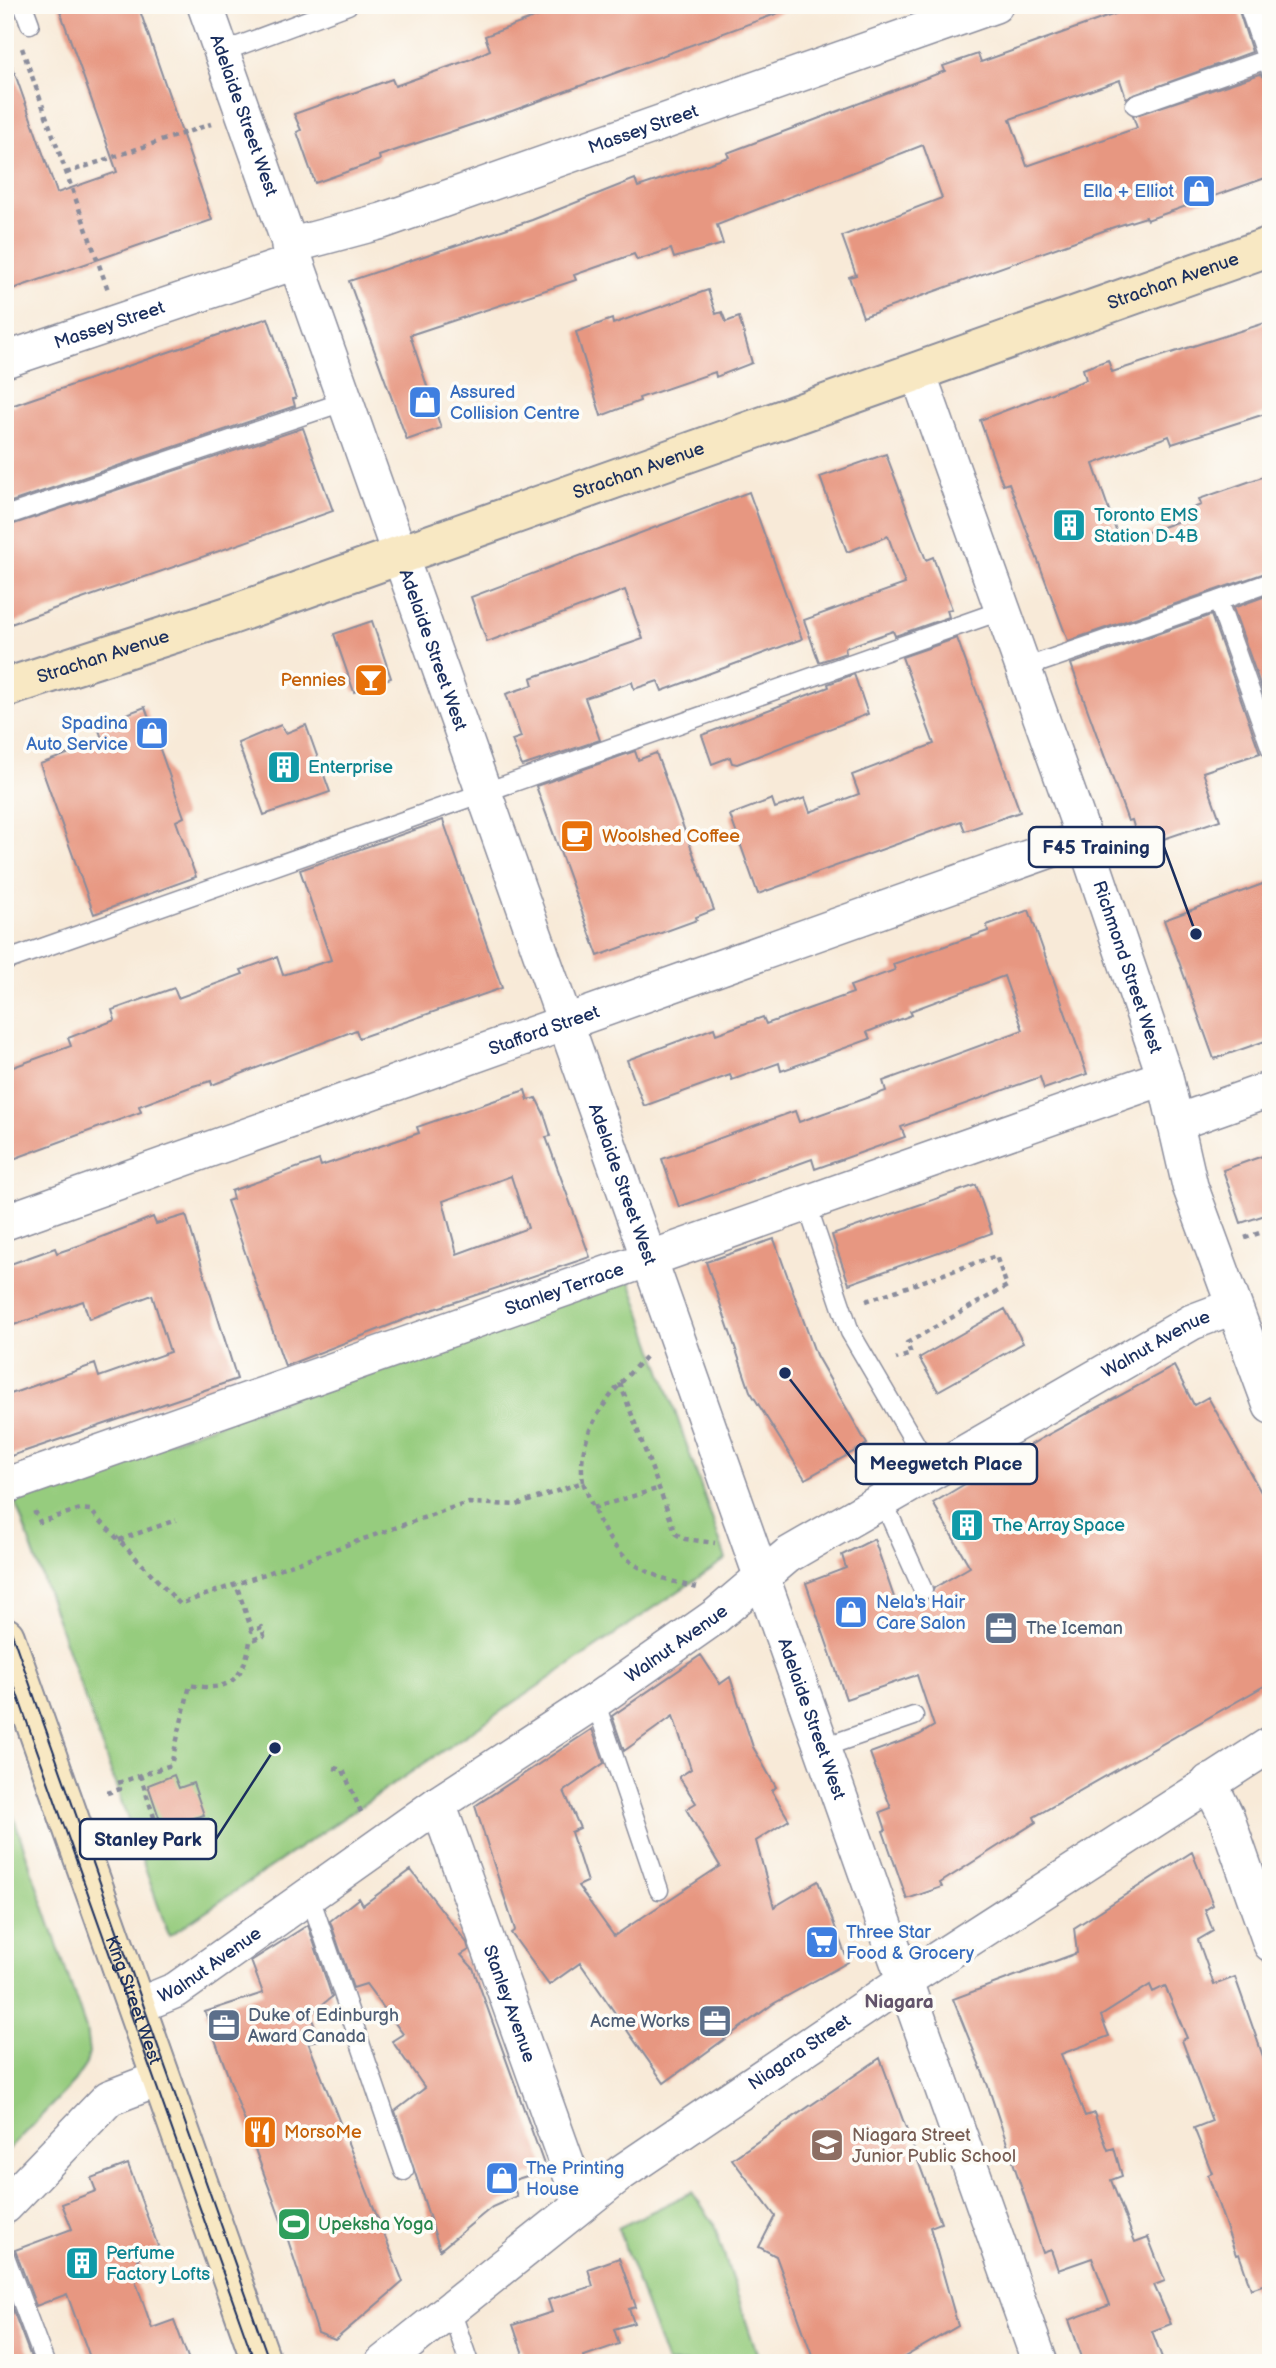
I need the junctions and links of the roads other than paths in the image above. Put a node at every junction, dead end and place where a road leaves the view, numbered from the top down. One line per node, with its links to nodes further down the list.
1 (23, 5): 6 (lane)
2 (205, 5): 7 (street, Adelaide Street West)
3 (348, 5): 7 (lane)
4 (995, 5): 11 (street, Massey Street)
5 (1248, 5): 8 (lane)
6 (24, 31)
7 (222, 52): 11 (street, Adelaide Street West)
8 (1269, 65): 9 (lane)
9 (1135, 105)
10 (1271, 246): 13 (street, Strachan Avenue)
11 (292, 254): 12 (street, Massey Street); 14 (street, Adelaide Street West)
12 (5, 360)
13 (918, 373): 16 (street, Strachan Avenue); 19 (street, Richmond Street West)
14 (346, 401): 15 (lane); 16 (street, Adelaide Street West)
15 (5, 516)
16 (401, 555): 21 (street, Strachan Avenue); 23 (street, Adelaide Street West)
17 (1271, 582): 18 (lane)
18 (1218, 601): 20 (lane); 22 (lane)
19 (1003, 610): 20 (street, Richmond Street West); 23 (lane)
20 (1024, 668): 24 (street, Richmond Street West)
21 (5, 688)
22 (1271, 749)
23 (486, 792): 25 (lane); 26 (street, Adelaide Street West)
24 (1084, 838): 26 (street, Stafford Street); 27 (street, Richmond Street West)
25 (5, 961)
26 (566, 1021): 31 (street, Stafford Street); 32 (street, Adelaide Street West)
27 (1165, 1077): 29 (street, Richmond Street West); 30 (street, Stanley Terrace)
28 (1271, 1089): 29 (street)
29 (1175, 1123): 33 (street, Richmond Street West)
30 (806, 1202): 32 (street, Stanley Terrace); 35 (lane)
31 (5, 1222)
32 (651, 1260): 36 (street, Stanley Terrace); 38 (street, Adelaide Street West)
33 (1232, 1307): 34 (street, Richmond Street West); 35 (street, Walnut Avenue)
34 (1271, 1406)
35 (932, 1472): 37 (street, Walnut Avenue)
36 (5, 1486)
37 (883, 1501): 38 (street, Walnut Avenue); 39 (lane)
38 (760, 1579): 41 (street, Walnut Avenue); 44 (street, Adelaide Street West)
39 (923, 1590)
40 (5, 1637): 51 (street, King Street West)
41 (595, 1701): 46 (street, Walnut Avenue); 47 (lane)
42 (914, 1716): 44 (lane)
43 (1271, 1744): 45 (street, Niagara Street)
44 (821, 1748): 50 (street, Adelaide Street West)
45 (1209, 1782): 49 (street); 50 (street, Niagara Street)
46 (438, 1804): 48 (street, Walnut Avenue); 54 (street, Stanley Avenue)
47 (659, 1890)
48 (309, 1894): 51 (street, Walnut Avenue); 53 (lane)
49 (1271, 1944)
50 (904, 1981): 54 (street, Niagara Street); 62 (street, Adelaide Street West)
51 (135, 2007): 52 (street, King Street West)
52 (161, 2078): 55 (street); 59 (street, King Street West)
53 (404, 2171)
54 (581, 2203): 57 (street, Niagara Street)
55 (5, 2206)
56 (5, 2256): 58 (lane)
57 (451, 2310): 60 (street, Niagara Street); 61 (lane)
58 (45, 2363)
59 (262, 2363)
60 (383, 2363)
61 (469, 2363)
62 (1040, 2363)

